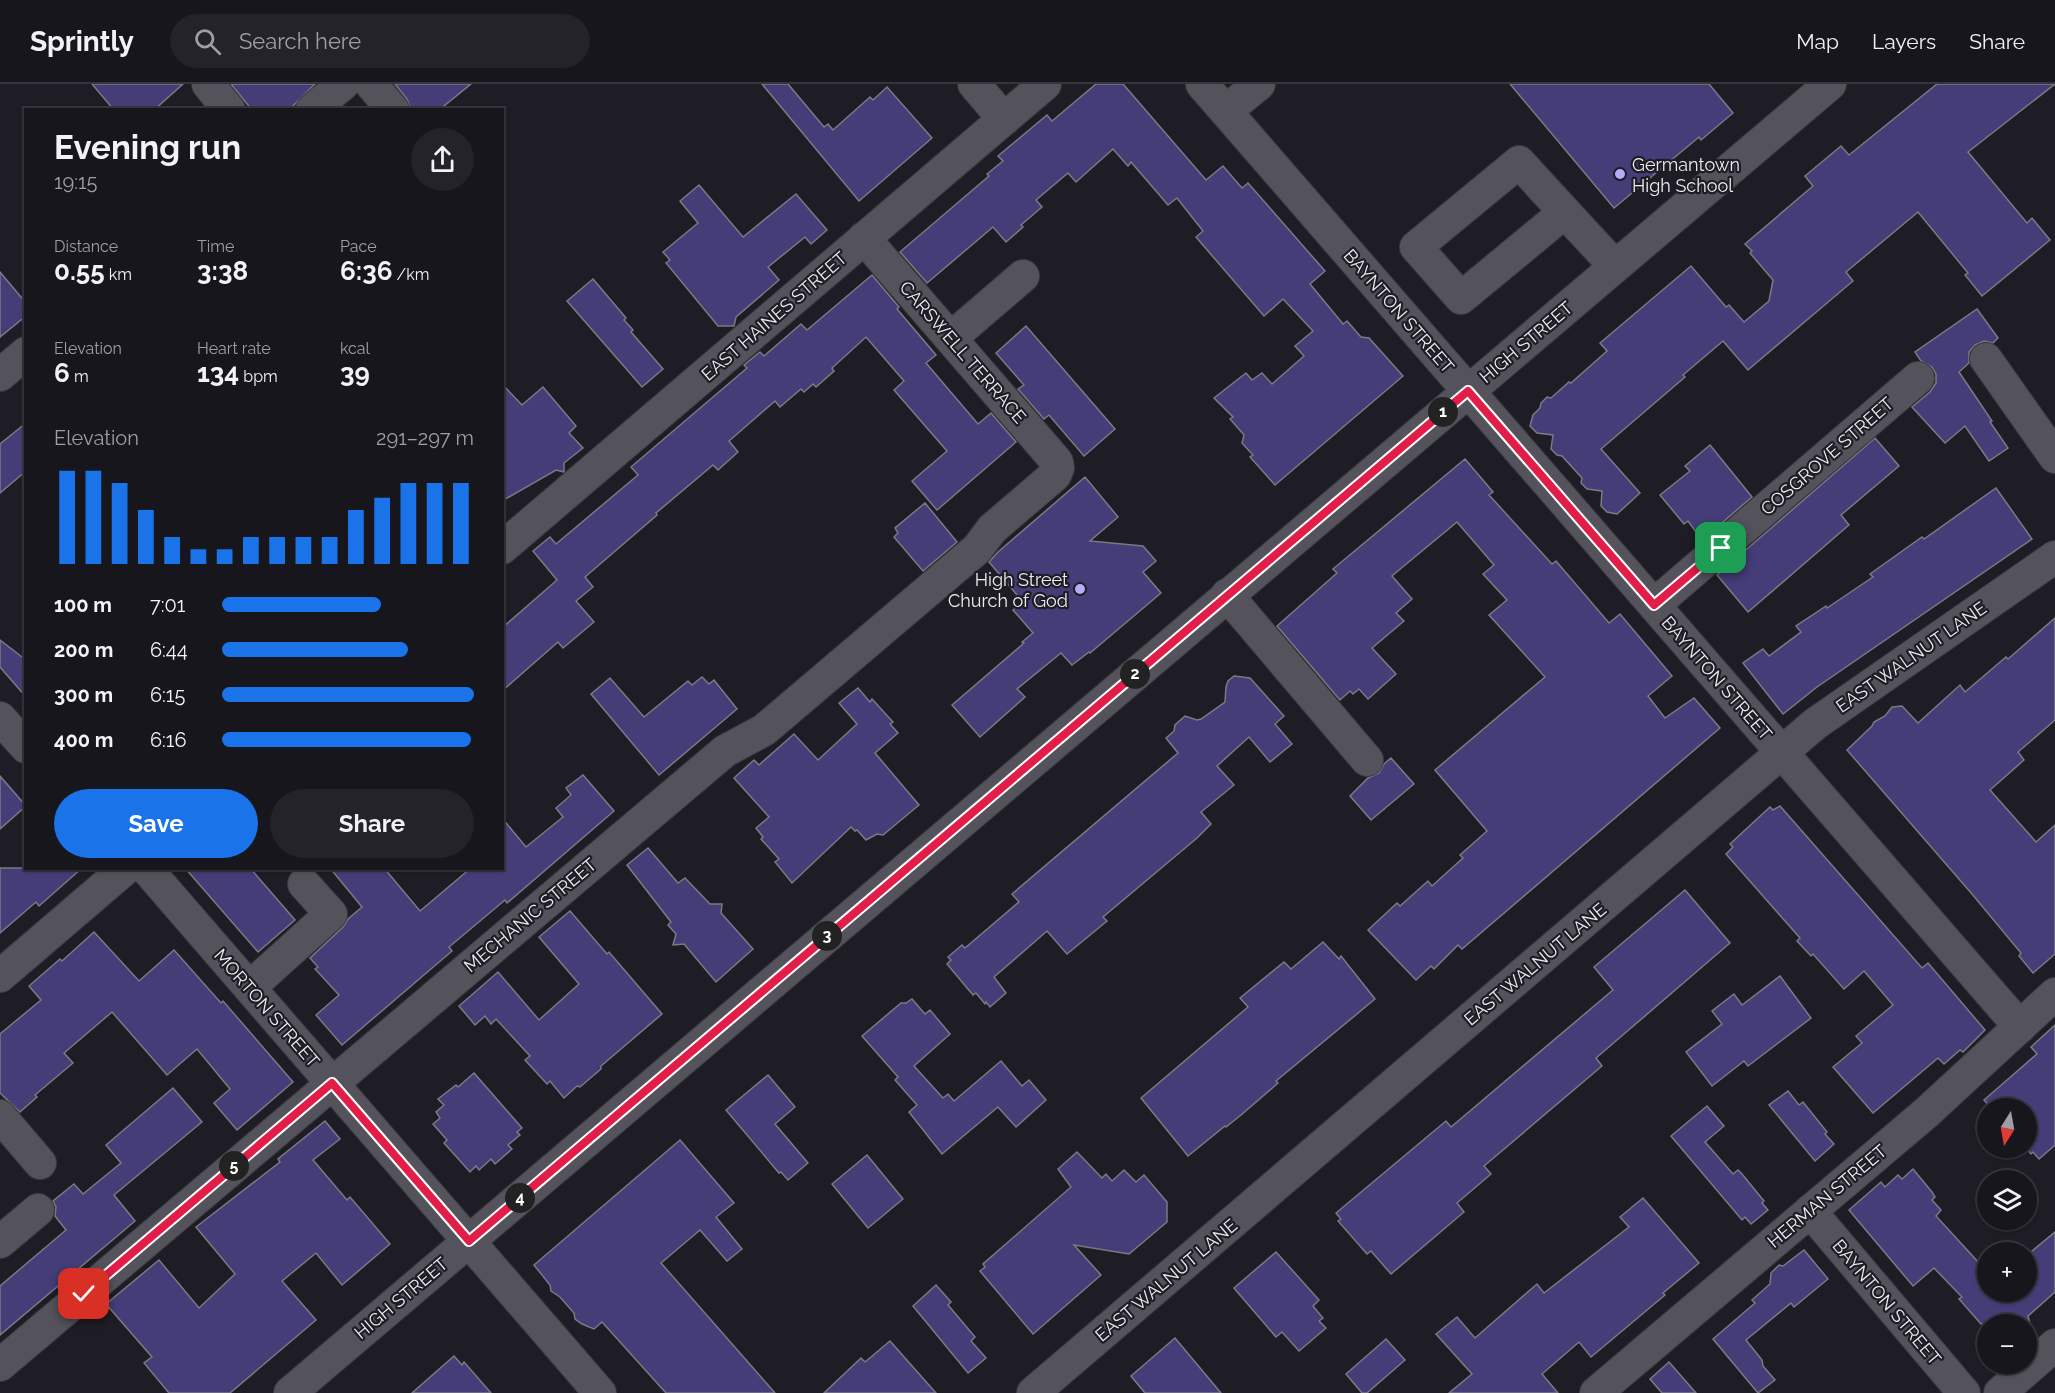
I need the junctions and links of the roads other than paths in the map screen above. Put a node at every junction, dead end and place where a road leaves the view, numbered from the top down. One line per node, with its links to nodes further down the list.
1 (208, 84): 9 (street)
2 (343, 84): 10 (street)
3 (371, 84): 11 (street)
4 (974, 84): 13 (street)
5 (1045, 84): 13 (street, EAST HAINES STREET)
6 (1202, 84): 12 (street, BAYNTON STREET)
7 (1259, 84): 12 (street)
8 (1830, 84): 16 (street, HIGH STREET)
9 (227, 108)
10 (314, 108)
11 (391, 108)
12 (1226, 111): 23 (street, BAYNTON STREET)
13 (1004, 119): 15 (street, EAST HAINES STREET)
14 (1565, 212): 14 (street); 16 (street)
15 (864, 238): 18 (street, CARSWELL TERRACE); 26 (street, EAST HAINES STREET)
16 (1616, 266): 23 (street, HIGH STREET)
17 (1023, 276): 18 (street)
18 (951, 338): 25 (street, CARSWELL TERRACE)
19 (24, 355): 21 (street)
20 (1986, 359): 24 (street)
21 (0, 375)
22 (1918, 378): 29 (street, COSGROVE STREET)
23 (1468, 391): 28 (street, HIGH STREET); 29 (street, BAYNTON STREET)
24 (2055, 457)
25 (1058, 468): 41 (street, MECHANIC STREET)
26 (504, 544)
27 (2055, 557): 32 (street, EAST WALNUT LANE)
28 (1227, 596): 33 (street); 46 (street, HIGH STREET)
29 (1654, 605): 32 (street, BAYNTON STREET)
30 (0, 718): 31 (street)
31 (24, 745)
32 (1782, 754): 40 (street, BAYNTON STREET); 52 (street, EAST WALNUT LANE)
33 (1367, 760)
34 (124, 870): 37 (street)
35 (148, 870): 38 (street, MORTON STREET)
36 (303, 884): 38 (street)
37 (0, 976)
38 (250, 987): 41 (street, MORTON STREET)
39 (2055, 994): 40 (street, HERMAN STREET)
40 (2020, 1028): 45 (street, HERMAN STREET)
41 (332, 1083): 46 (street, MORTON STREET); 49 (street, MECHANIC STREET)
42 (0, 1116): 43 (street)
43 (40, 1163)
44 (38, 1209): 47 (street)
45 (1810, 1211): 53 (street, HERMAN STREET); 54 (street, BAYNTON STREET)
46 (469, 1241): 50 (street, HIGH STREET); 51 (street, MORTON STREET)
47 (0, 1242)
48 (2055, 1346): 55 (street)
49 (0, 1365)
50 (290, 1393)
51 (600, 1393)
52 (1033, 1393)
53 (1596, 1393)
54 (1964, 1393)
55 (2000, 1393)

